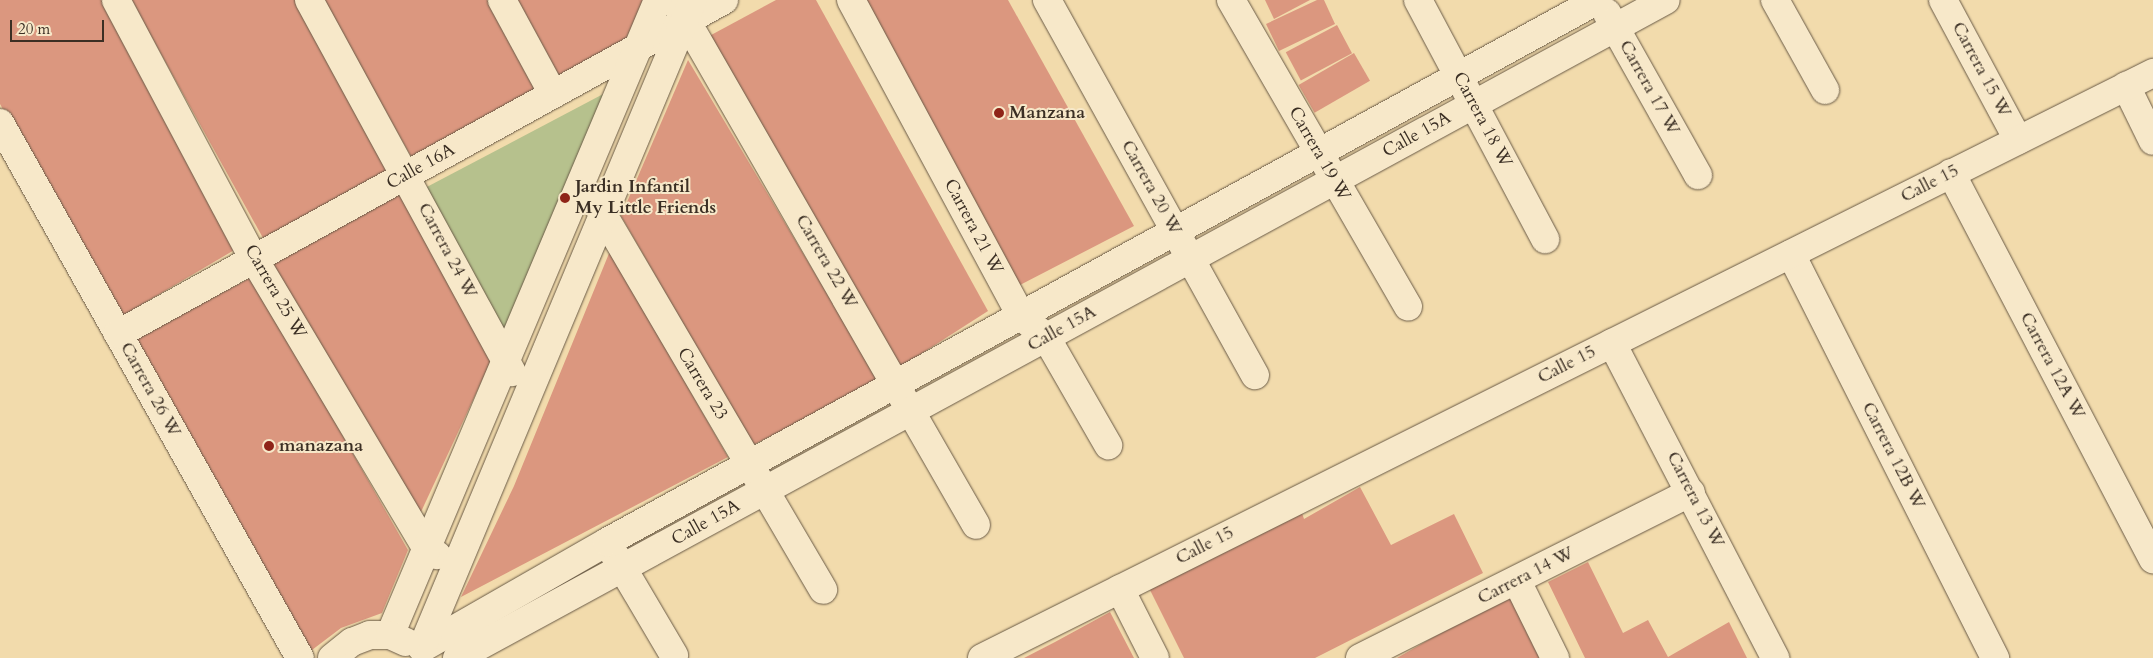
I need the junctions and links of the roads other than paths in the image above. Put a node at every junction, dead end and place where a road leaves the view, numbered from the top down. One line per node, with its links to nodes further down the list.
1 (116, 0): 36 (street, Carrera 25 W)
2 (309, 0): 28 (street, Carrera 24 W)
3 (502, 0): 21 (street)
4 (658, 0): 16 (street)
5 (724, 0): 14 (street, Calle 16A)
6 (851, 0): 39 (street, Carrera 21 W)
7 (1047, 0): 33 (street, Carrera 20 W)
8 (1231, 0): 26 (street, Carrera 19 W)
9 (1418, 0): 18 (street, Carrera 18 W)
10 (1599, 0): 15 (street, Carrera 17 W); 18 (street, Calle 15A)
11 (1666, 0): 15 (street, Calle 15A)
12 (1775, 0): 20 (street)
13 (1943, 0): 24 (street, Carrera 15 W)
14 (684, 7): 16 (street, Calle 16A); 32 (street); 45 (street, Carrera 22 W)
15 (1615, 28): 22 (street, Calle 15A); 29 (street, Carrera 17 W)
16 (635, 48): 21 (street, Calle 16A); 30 (street)
17 (2153, 72): 19 (street, Calle 15)
18 (1459, 76): 22 (street, Carrera 18 W); 26 (street, Calle 15A)
19 (2126, 86): 24 (street, Calle 15); 25 (street)
20 (1824, 90)
21 (553, 94): 28 (street, Calle 16A)
22 (1473, 105): 31 (street, Calle 15A); 34 (street, Carrera 18 W)
23 (0, 123): 40 (street, Carrera 26 W)
24 (2018, 140): 27 (street, Calle 15)
25 (2153, 141)
26 (1318, 153): 31 (street, Carrera 19 W); 33 (street, Calle 15A)
27 (1951, 173): 35 (street, Calle 15); 55 (street, Carrera 12A W)
28 (407, 175): 36 (street, Calle 16A); 43 (street, Carrera 24 W)
29 (1698, 175)
30 (584, 176): 32 (street, Carrera 23); 43 (street)
31 (1334, 181): 37 (street, Calle 15A); 38 (street, Carrera 19 W)
32 (604, 217): 46 (street); 49 (street, Carrera 23)
33 (1175, 232): 37 (street, Carrera 20 W); 39 (street, Calle 15A)
34 (1545, 239)
35 (1791, 254): 42 (street, Calle 15); 72 (street, Carrera 12B W)
36 (254, 259): 40 (street, Calle 16A); 54 (street, Carrera 25 W)
37 (1190, 259): 41 (street, Calle 15A); 44 (street, Carrera 20 W)
38 (1408, 306)
39 (1021, 316): 41 (street, Carrera 21 W); 45 (street, Calle 15A)
40 (118, 334): 65 (street, Carrera 26 W)
41 (1046, 337): 47 (street, Calle 15A); 48 (street, Carrera 21 W)
42 (1612, 343): 51 (street, Carrera 13 W); 59 (street, Calle 15)
43 (506, 361): 46 (street, Carrera 24 W); 54 (street)
44 (1255, 375)
45 (897, 384): 47 (street, Carrera 22 W); 49 (street, Calle 15A)
46 (528, 396): 56 (street)
47 (912, 410): 50 (street, Calle 15A); 52 (street, Carrera 22 W)
48 (1108, 445)
49 (750, 464): 50 (street, Carrera 23); 53 (street, Calle 15A)
50 (763, 491): 57 (street, Calle 15A); 60 (street, Carrera 23)
51 (1691, 492): 58 (street, Carrera 14 W); 71 (street, Carrera 13 W)
52 (976, 525)
53 (607, 542): 57 (street); 62 (street, Calle 15A)
54 (426, 549): 56 (street, Carrera 25 W); 61 (street)
55 (2153, 559)
56 (456, 566): 62 (street)
57 (622, 568): 63 (street); 67 (street, Calle 15A)
58 (1517, 581): 64 (street, Carrera 14 W); 70 (street)
59 (1120, 589): 68 (street, Calle 15); 69 (street)
60 (823, 590)
61 (390, 635): 62 (street); 66 (street)
62 (427, 653)
63 (674, 655)
64 (1362, 657)
65 (300, 658)
66 (332, 658)
67 (457, 658)
68 (982, 658)
69 (1154, 658)
70 (1555, 658)
71 (1775, 658)
72 (1995, 658)

